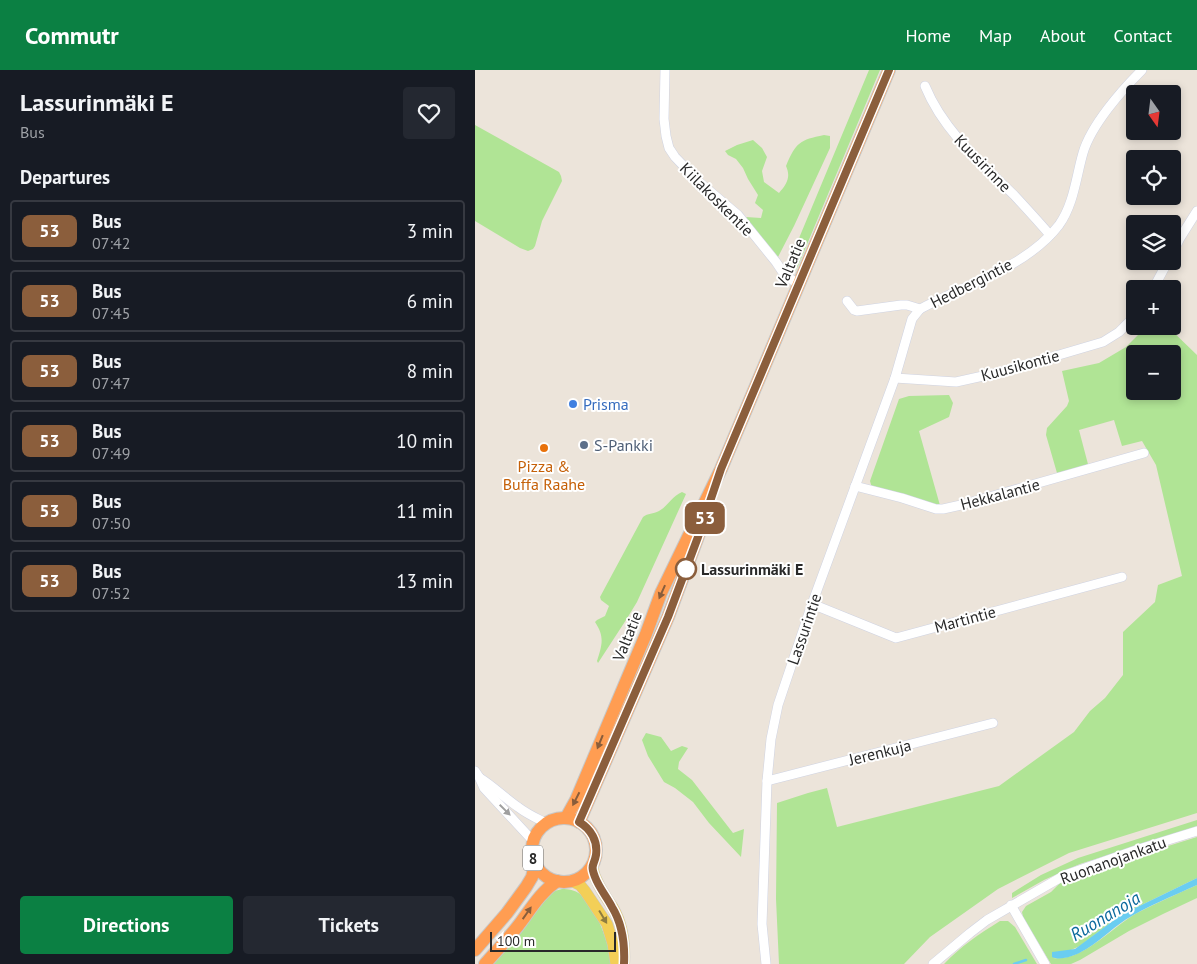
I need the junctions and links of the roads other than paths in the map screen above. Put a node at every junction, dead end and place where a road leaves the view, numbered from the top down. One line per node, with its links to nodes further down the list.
1 (665, 70): 8 (street, Kiilakoskentie)
2 (889, 70): 8 (highway, Valtatie)
3 (1142, 70): 6 (street, Hedbergintie)
4 (925, 86): 6 (street, Kuusirinne)
5 (1197, 211): 7 (street)
6 (1050, 234): 10 (street, Hedbergintie)
7 (1181, 236)
8 (799, 283): 14 (highway, Valtatie)
9 (847, 301): 10 (street, Hedbergintie)
10 (920, 309): 12 (street, Lassurintie)
11 (1126, 325): 12 (street, Kuusikontie)
12 (895, 378): 15 (street, Lassurintie)
13 (1144, 453): 15 (street, Hekkalantie)
14 (721, 469): 21 (highway, Valtatie, one-way to 21); 23 (highway, Valtatie)
15 (855, 486): 17 (street, Lassurintie)
16 (1121, 577): 17 (street, Martintie)
17 (812, 604): 20 (street, Lassurintie)
18 (993, 723): 20 (street, Jerenkuja)
19 (477, 774): 22 (street); 25 (street, one-way to 25)
20 (767, 781): 35 (street, Lassurintie)
21 (566, 818): 22 (highway, 8); 23 (highway, 8)
22 (546, 822): 25 (highway, 8)
23 (579, 822): 27 (highway)
24 (1197, 831): 30 (street, Ruonanojankatu)
25 (533, 841): 26 (highway, 8)
26 (535, 864): 28 (highway, 8); 31 (highway, 8)
27 (592, 866): 29 (highway); 34 (main road)
28 (557, 881): 29 (highway, 8); 32 (highway, 8, one-way to 28)
29 (572, 881): 33 (main road, one-way to 33)
30 (1011, 905): 36 (street, Ruonanojankatu); 37 (street)
31 (475, 950)
32 (485, 964)
33 (616, 964)
34 (624, 964)
35 (766, 964)
36 (933, 964)
37 (1045, 964)

